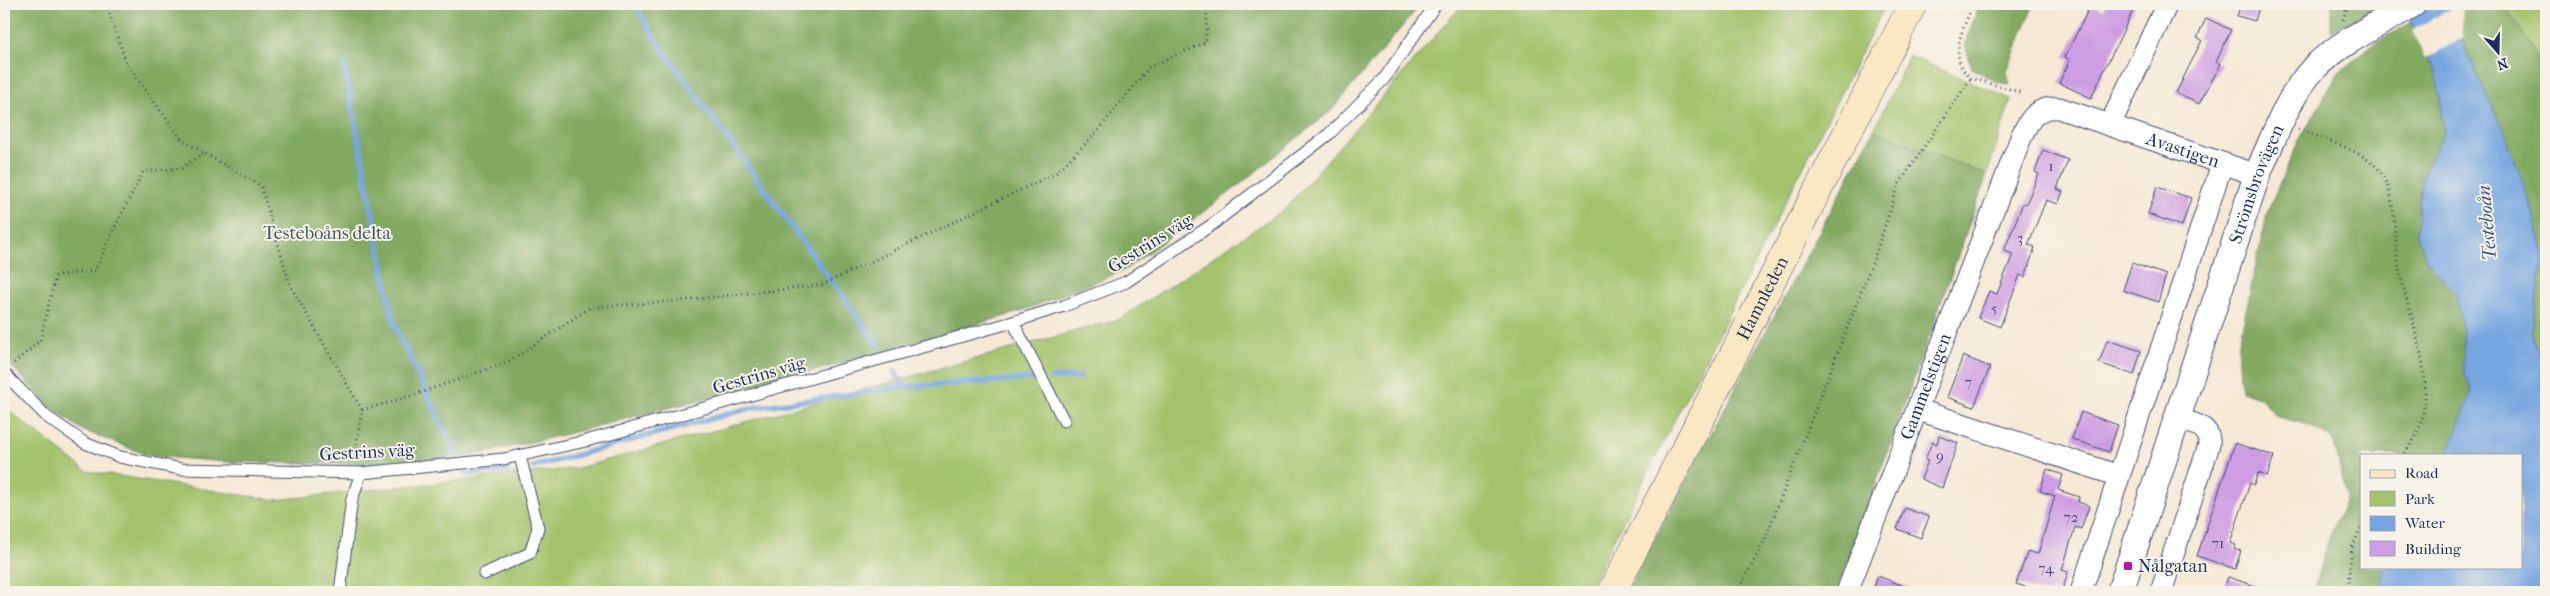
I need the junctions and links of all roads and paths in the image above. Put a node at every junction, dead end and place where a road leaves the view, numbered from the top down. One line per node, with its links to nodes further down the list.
1 (106, 4): 12 (path)
2 (1207, 4): 18 (path)
3 (1436, 4): 16 (lane, Gestrins väg)
4 (1913, 4): 29 (main road, Hamnleden)
5 (1973, 4): 8 (path)
6 (2167, 4): 10 (street)
7 (2413, 4): 14 (street, Strömsbrovägen)
8 (1971, 78): 9 (path); 30 (path)
9 (2023, 93)
10 (2110, 125): 13 (street, Avastigen); 15 (street, Avastigen)
11 (2293, 127): 22 (path)
12 (204, 152): 17 (path); 18 (path)
13 (2222, 164): 14 (street, Avastigen); 25 (street, Strömsbrovägen)
14 (2257, 175): 20 (street, Strömsbrovägen)
15 (2005, 180): 19 (street, Gammelstigen)
16 (1013, 322): 21 (lane); 23 (lane, Gestrins väg)
17 (7, 370): 24 (lane, Gestrins väg)
18 (362, 410): 24 (path)
19 (1918, 410): 25 (street); 31 (street, Gammelstigen)
20 (2176, 419): 33 (street, Strömsbrovägen); 34 (street)
21 (1064, 421)
22 (2404, 454)
23 (520, 456): 24 (lane, Gestrins väg); 27 (lane)
24 (356, 473): 28 (lane)
25 (2119, 476): 32 (street, Strömsbrovägen)
26 (2360, 529): 35 (path)
27 (484, 574)
28 (340, 592)
29 (1612, 592)
30 (1736, 592)
31 (1847, 592)
32 (2081, 592)
33 (2120, 592)
34 (2161, 592)
35 (2346, 592)

